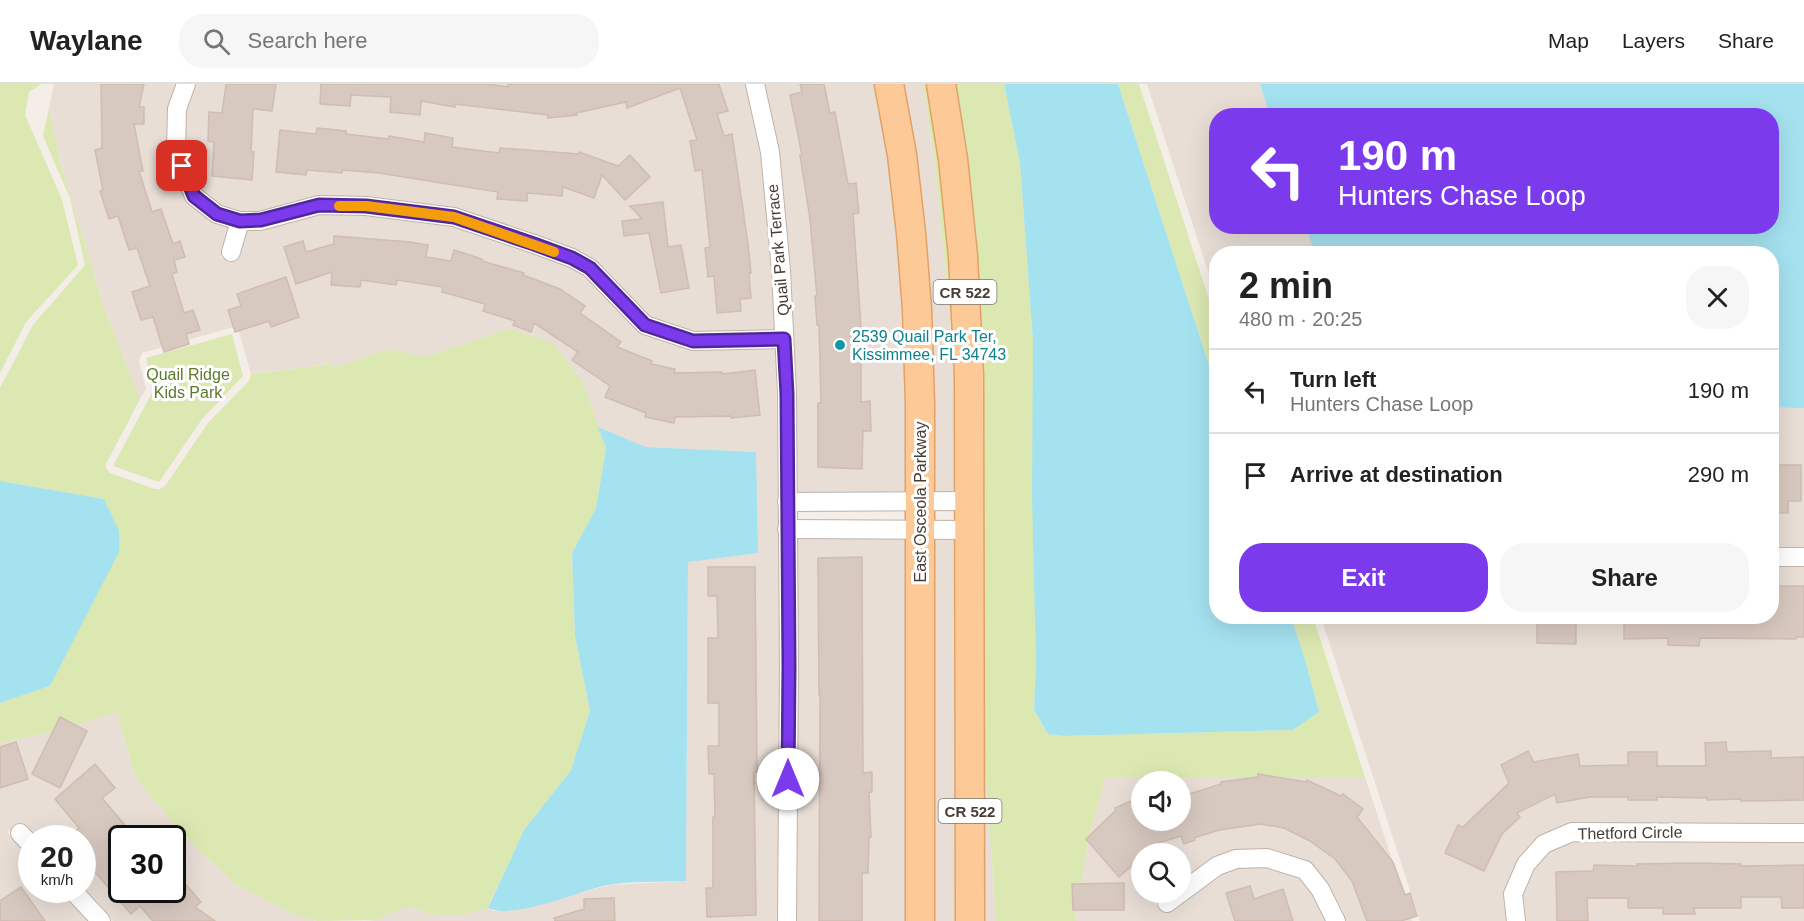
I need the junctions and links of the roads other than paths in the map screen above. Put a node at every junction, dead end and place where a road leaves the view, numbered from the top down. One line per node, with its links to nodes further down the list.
1 (186, 84): 5 (street)
2 (755, 84): 7 (street, Quail Park Terrace)
3 (889, 84): 8 (main road, East Osceola Parkway / CR 522)
4 (941, 84): 9 (main road, CR 522)
5 (240, 221): 6 (street); 7 (street)
6 (231, 252)
7 (784, 339): 10 (street, Quail Park Terrace)
8 (920, 501): 9 (street); 10 (street); 12 (main road, East Osceola Parkway / CR 522)
9 (969, 501): 13 (main road, CR 522)
10 (787, 502): 11 (street, Quail Park Terrace)
11 (787, 529): 12 (street); 20 (street, Quail Park Terrace)
12 (920, 530): 13 (street); 21 (main road, East Osceola Parkway / CR 522)
13 (969, 530): 22 (main road, CR 522)
14 (1779, 557): 15 (street)
15 (1804, 557)
16 (1804, 833): 24 (street, Thetford Circle)
17 (1191, 885): 23 (street)
18 (84, 903): 19 (street)
19 (101, 921)
20 (787, 921)
21 (920, 921)
22 (970, 921)
23 (1336, 921)
24 (1516, 921)

